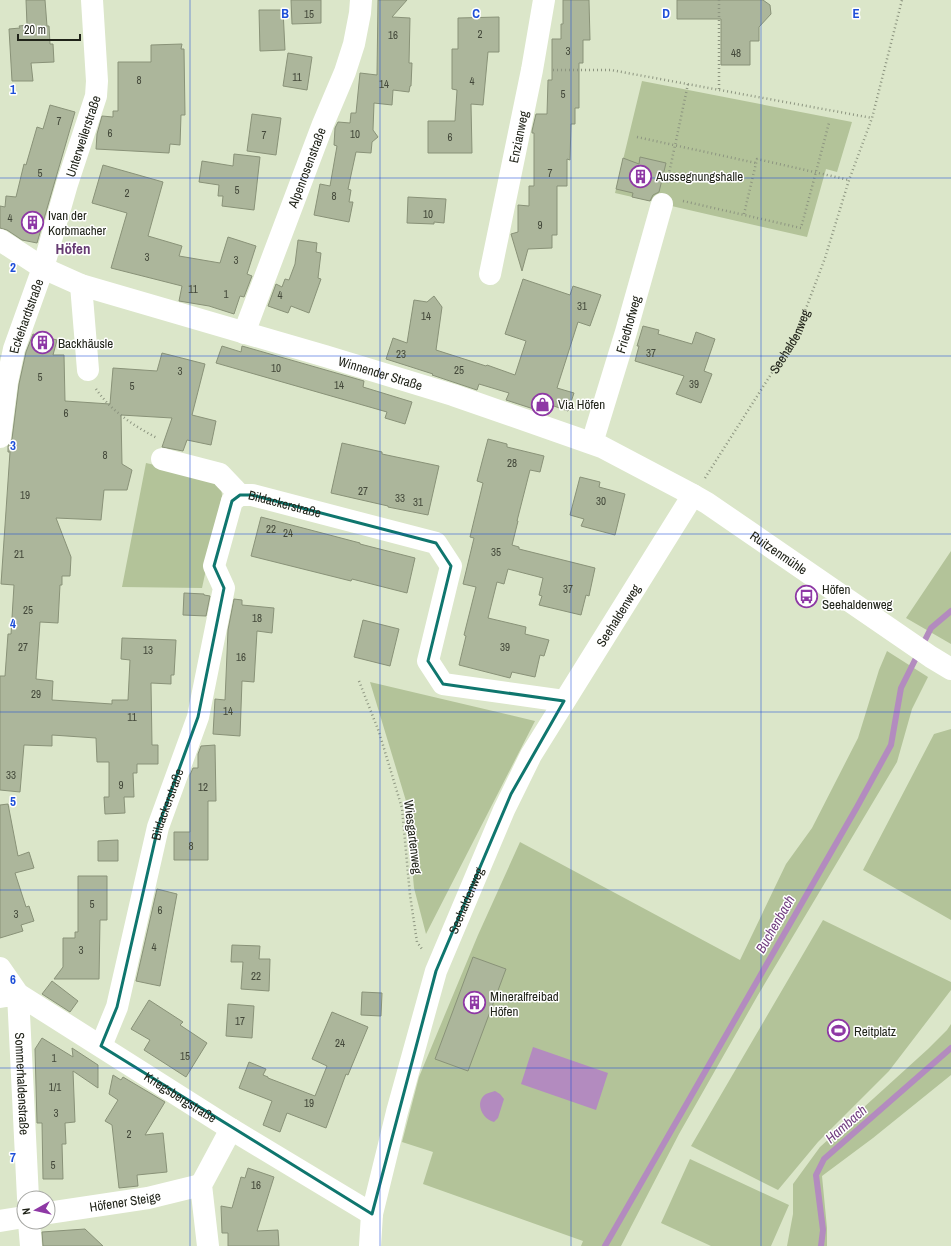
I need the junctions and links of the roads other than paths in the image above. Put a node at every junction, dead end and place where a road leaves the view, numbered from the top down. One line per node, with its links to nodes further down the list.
1 (92, 0): 6 (street, Unterweilerstraße)
2 (361, 0): 9 (street, Alpenrosenstraße)
3 (544, 0): 7 (street, Enzianweg)
4 (663, 201): 12 (street, Friedhofweg)
5 (0, 240): 6 (street, Winnender Straße)
6 (43, 268): 8 (street, Winnender Straße); 11 (street, Eckehardtstraße)
7 (490, 274)
8 (80, 285): 9 (street, Winnender Straße); 10 (street)
9 (244, 333): 12 (street, Winnender Straße)
10 (88, 370)
11 (0, 437)
12 (592, 443): 15 (street, Winnender Straße)
13 (162, 459): 14 (street)
14 (240, 496): 17 (street, Bildackerstraße); 20 (street, Bildackerstraße)
15 (700, 499): 16 (street, Ruitzenmühle); 17 (street, Seehaldenweg)
16 (951, 669)
17 (564, 701): 25 (street, Seehaldenweg)
18 (0, 968): 19 (street, Kriegsbergstraße)
19 (9, 995): 20 (street, Kriegsbergstraße); 23 (street, Sommerhaldenstraße)
20 (101, 1046): 21 (street, Kriegsbergstraße)
21 (231, 1129): 22 (street); 25 (street, Kriegsbergstraße)
22 (201, 1185): 24 (street, Höfener Steige); 30 (street)
23 (27, 1190)
24 (56, 1212)
25 (372, 1214): 31 (street, Seehaldenweg)
26 (16, 1218): 27 (street)
27 (0, 1221)
28 (30, 1230): 29 (street)
29 (31, 1246)
30 (208, 1246)
31 (370, 1246)

